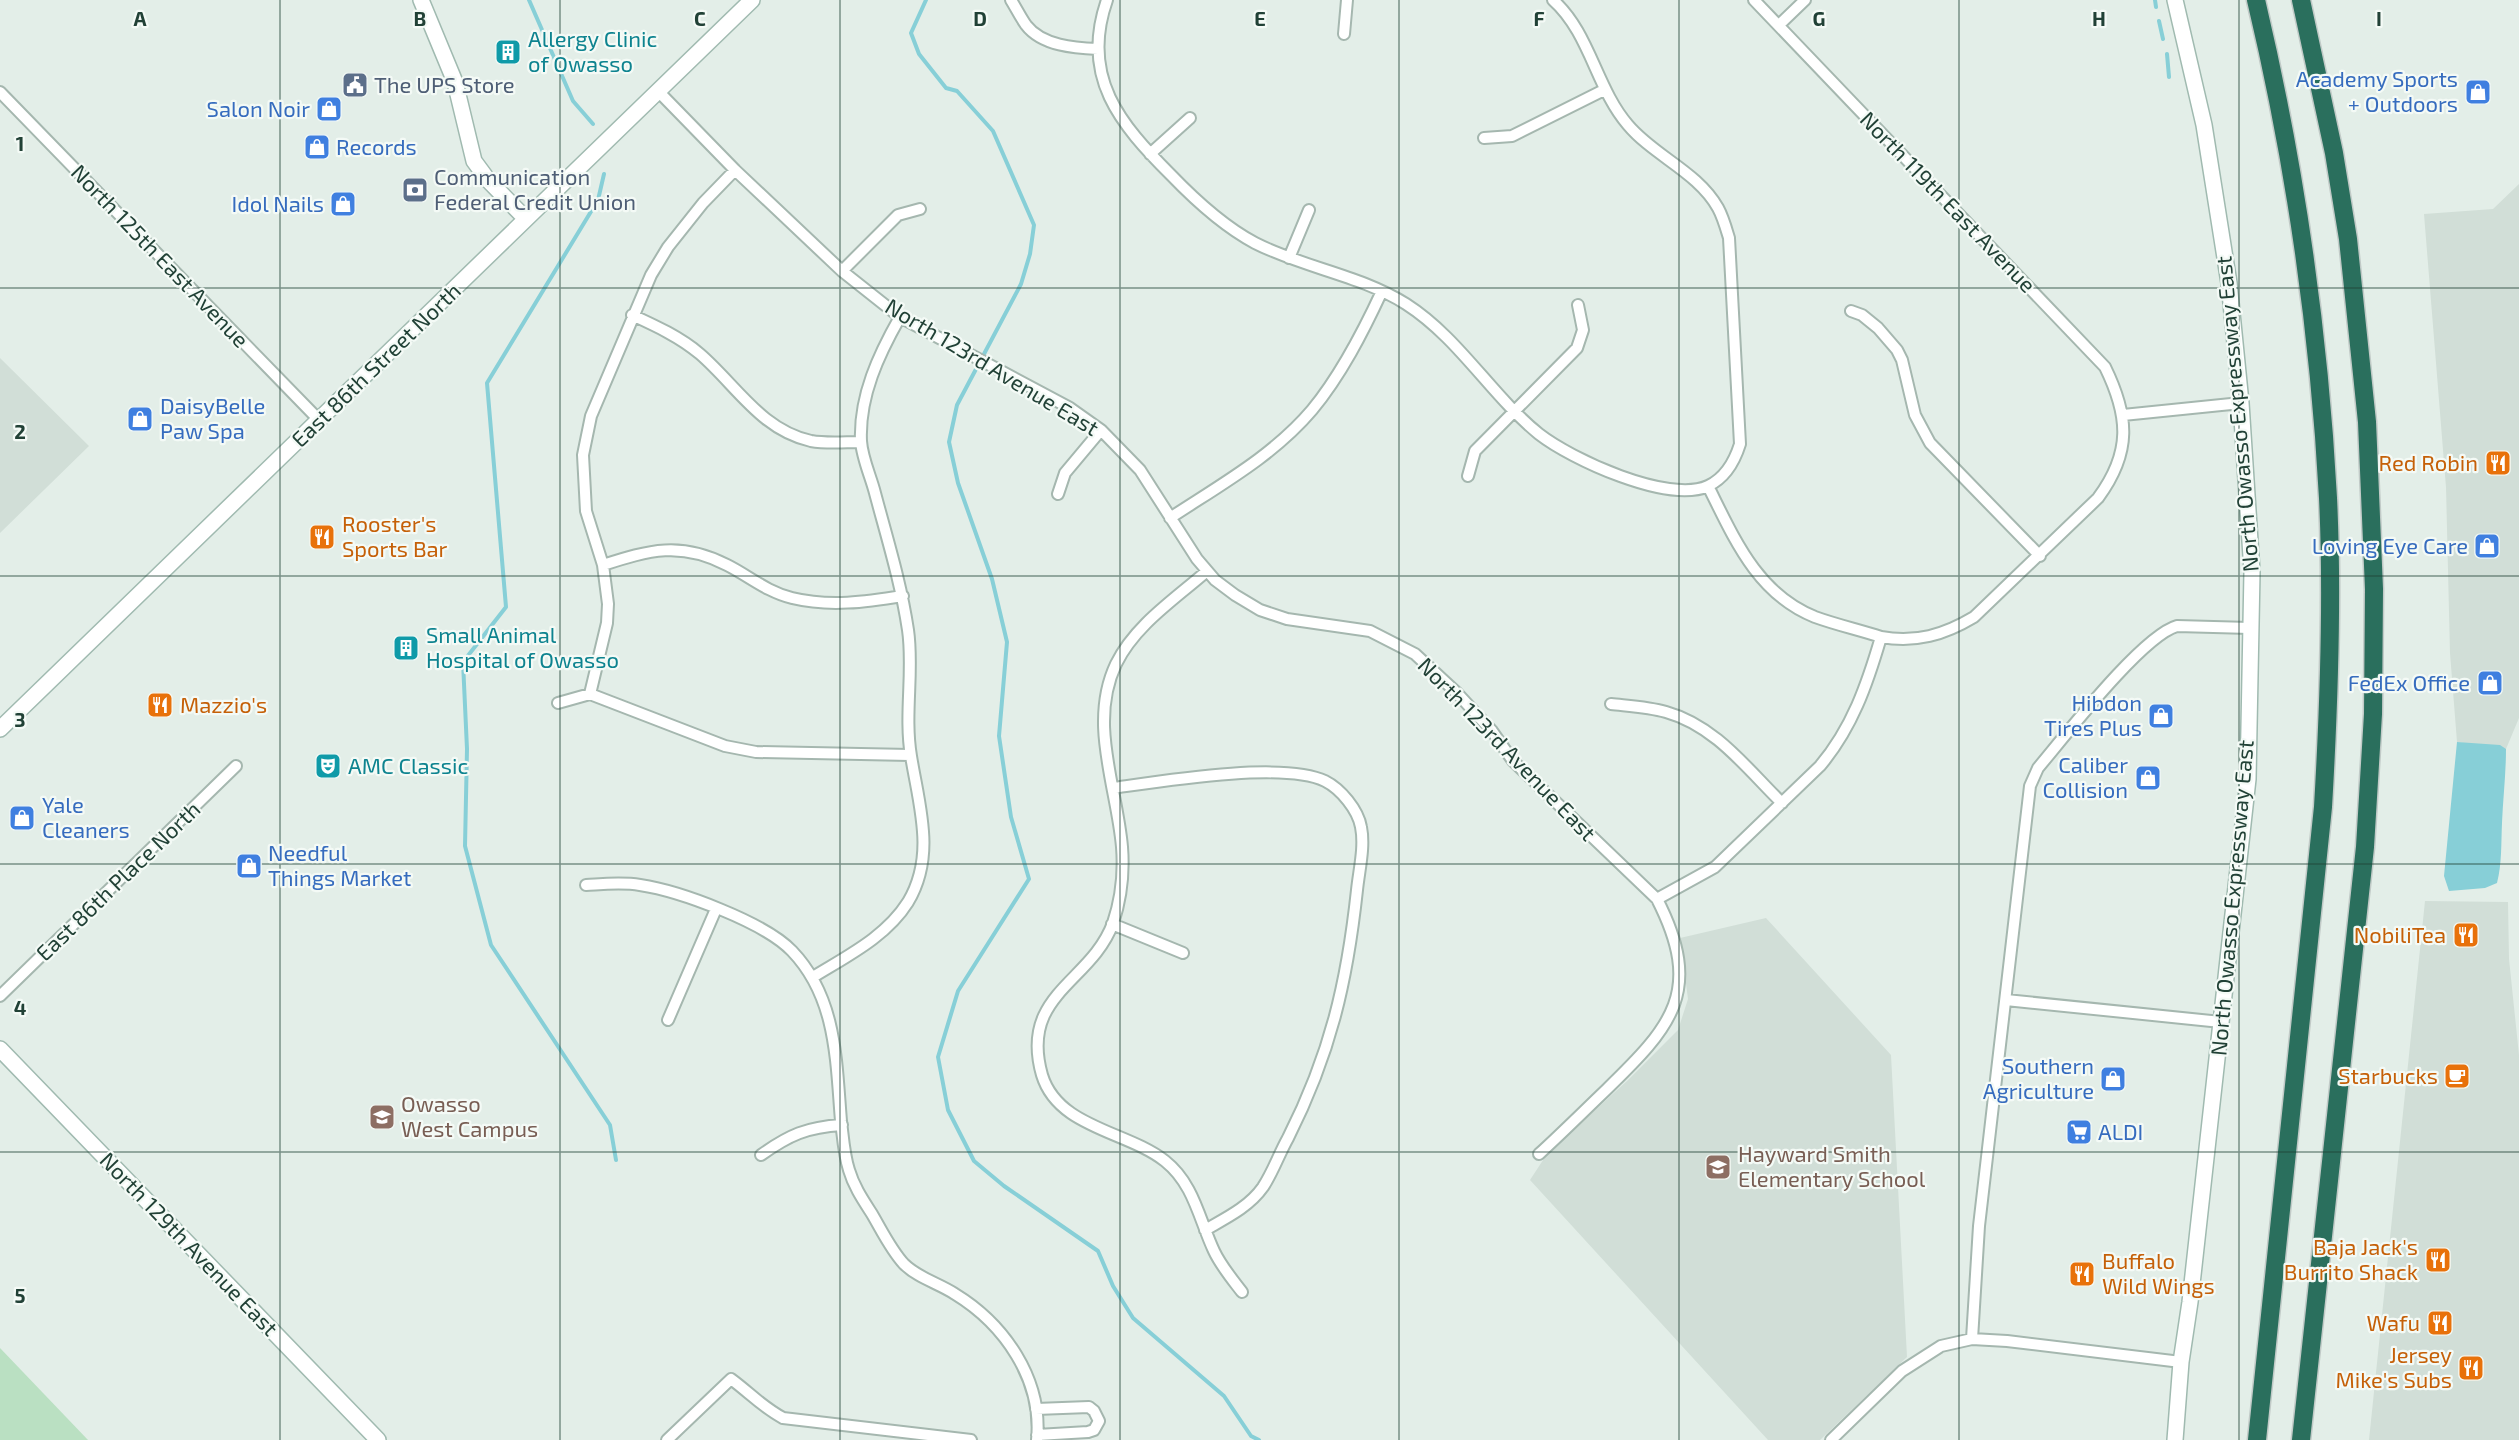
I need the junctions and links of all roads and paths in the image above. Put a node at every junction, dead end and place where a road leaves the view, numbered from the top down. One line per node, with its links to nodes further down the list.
1 (421, 0): 24 (street)
2 (752, 0): 16 (street, East 86th Street North)
3 (1011, 0): 14 (street)
4 (1107, 0): 14 (street)
5 (1347, 0): 13 (street)
6 (1754, 0): 12 (street, North 119th East Avenue)
7 (1805, 0): 12 (street)
8 (2175, 0): 32 (street, North Owasso Expressway East)
9 (2256, 0): 81 (highway)
10 (2301, 0): 82 (highway)
11 (1556, 1): 15 (street)
12 (1779, 25): 34 (street, North 119th East Avenue)
13 (1344, 34)
14 (1098, 49): 20 (street)
15 (1604, 90): 19 (street); 39 (street)
16 (658, 91): 21 (street, North 123rd Avenue East); 24 (street, East 86th Street North)
17 (0, 92): 35 (street, North 125th East Avenue)
18 (1190, 118): 20 (street)
19 (1484, 138)
20 (1150, 154): 25 (street)
21 (735, 170): 26 (street, North 123rd Avenue East); 30 (street)
22 (920, 209): 26 (street)
23 (1308, 210): 25 (street)
24 (526, 219): 35 (street, East 86th Street North)
25 (1289, 258): 27 (street)
26 (842, 271): 31 (street, North 123rd Avenue East)
27 (1382, 291): 33 (street); 41 (street)
28 (1578, 305): 33 (street)
29 (1851, 311): 42 (street)
30 (632, 315): 37 (street); 43 (street)
31 (900, 317): 36 (street, North 123rd Avenue East); 37 (street)
32 (2241, 403): 34 (street); 46 (street, North Owasso Expressway East)
33 (1516, 411): 38 (street); 39 (street)
34 (2123, 416): 42 (street, North 119th East Avenue)
35 (319, 420): 51 (street, East 86th Street North)
36 (1101, 430): 40 (street); 41 (street, North 123rd Avenue East)
37 (861, 442): 45 (street)
38 (1468, 476)
39 (1708, 486): 47 (street, North 119th East Avenue)
40 (1058, 494)
41 (1170, 518): 44 (street, North 123rd Avenue East)
42 (2040, 556): 47 (street, North 119th East Avenue)
43 (603, 565): 45 (street); 48 (street)
44 (1207, 571): 54 (street); 57 (street, North 123rd Avenue East)
45 (903, 596): 52 (street)
46 (2250, 627): 63 (street); 65 (street, North Owasso Expressway East)
47 (1881, 637): 55 (street)
48 (590, 694): 49 (street); 52 (street)
49 (558, 704)
50 (1611, 704): 55 (street)
51 (2, 725)
52 (910, 754): 61 (street)
53 (236, 766): 62 (street, East 86th Place North)
54 (1113, 788): 59 (street); 70 (street)
55 (1782, 803): 57 (street)
56 (586, 885): 58 (street)
57 (1657, 899): 68 (street, North 123rd Avenue East)
58 (716, 909): 61 (street); 64 (street)
59 (1112, 924): 60 (street); 70 (street)
60 (1183, 953)
61 (813, 977): 67 (street)
62 (0, 996)
63 (2006, 1000): 65 (street); 72 (street)
64 (668, 1020)
65 (2220, 1022): 73 (street, North Owasso Expressway East)
66 (0, 1048): 76 (street, North 129th Avenue East)
67 (842, 1125): 69 (street); 74 (street)
68 (1539, 1154)
69 (761, 1155)
70 (1205, 1230): 71 (street)
71 (1242, 1292)
72 (1972, 1340): 73 (street); 79 (street)
73 (2181, 1362): 80 (street, North Owasso Expressway East)
74 (1036, 1409): 75 (street); 75 (street)
75 (1037, 1438)
76 (378, 1440)
77 (667, 1440): 78 (street)
78 (971, 1440)
79 (1831, 1440)
80 (2175, 1440)
81 (2257, 1440)
82 (2301, 1440)

